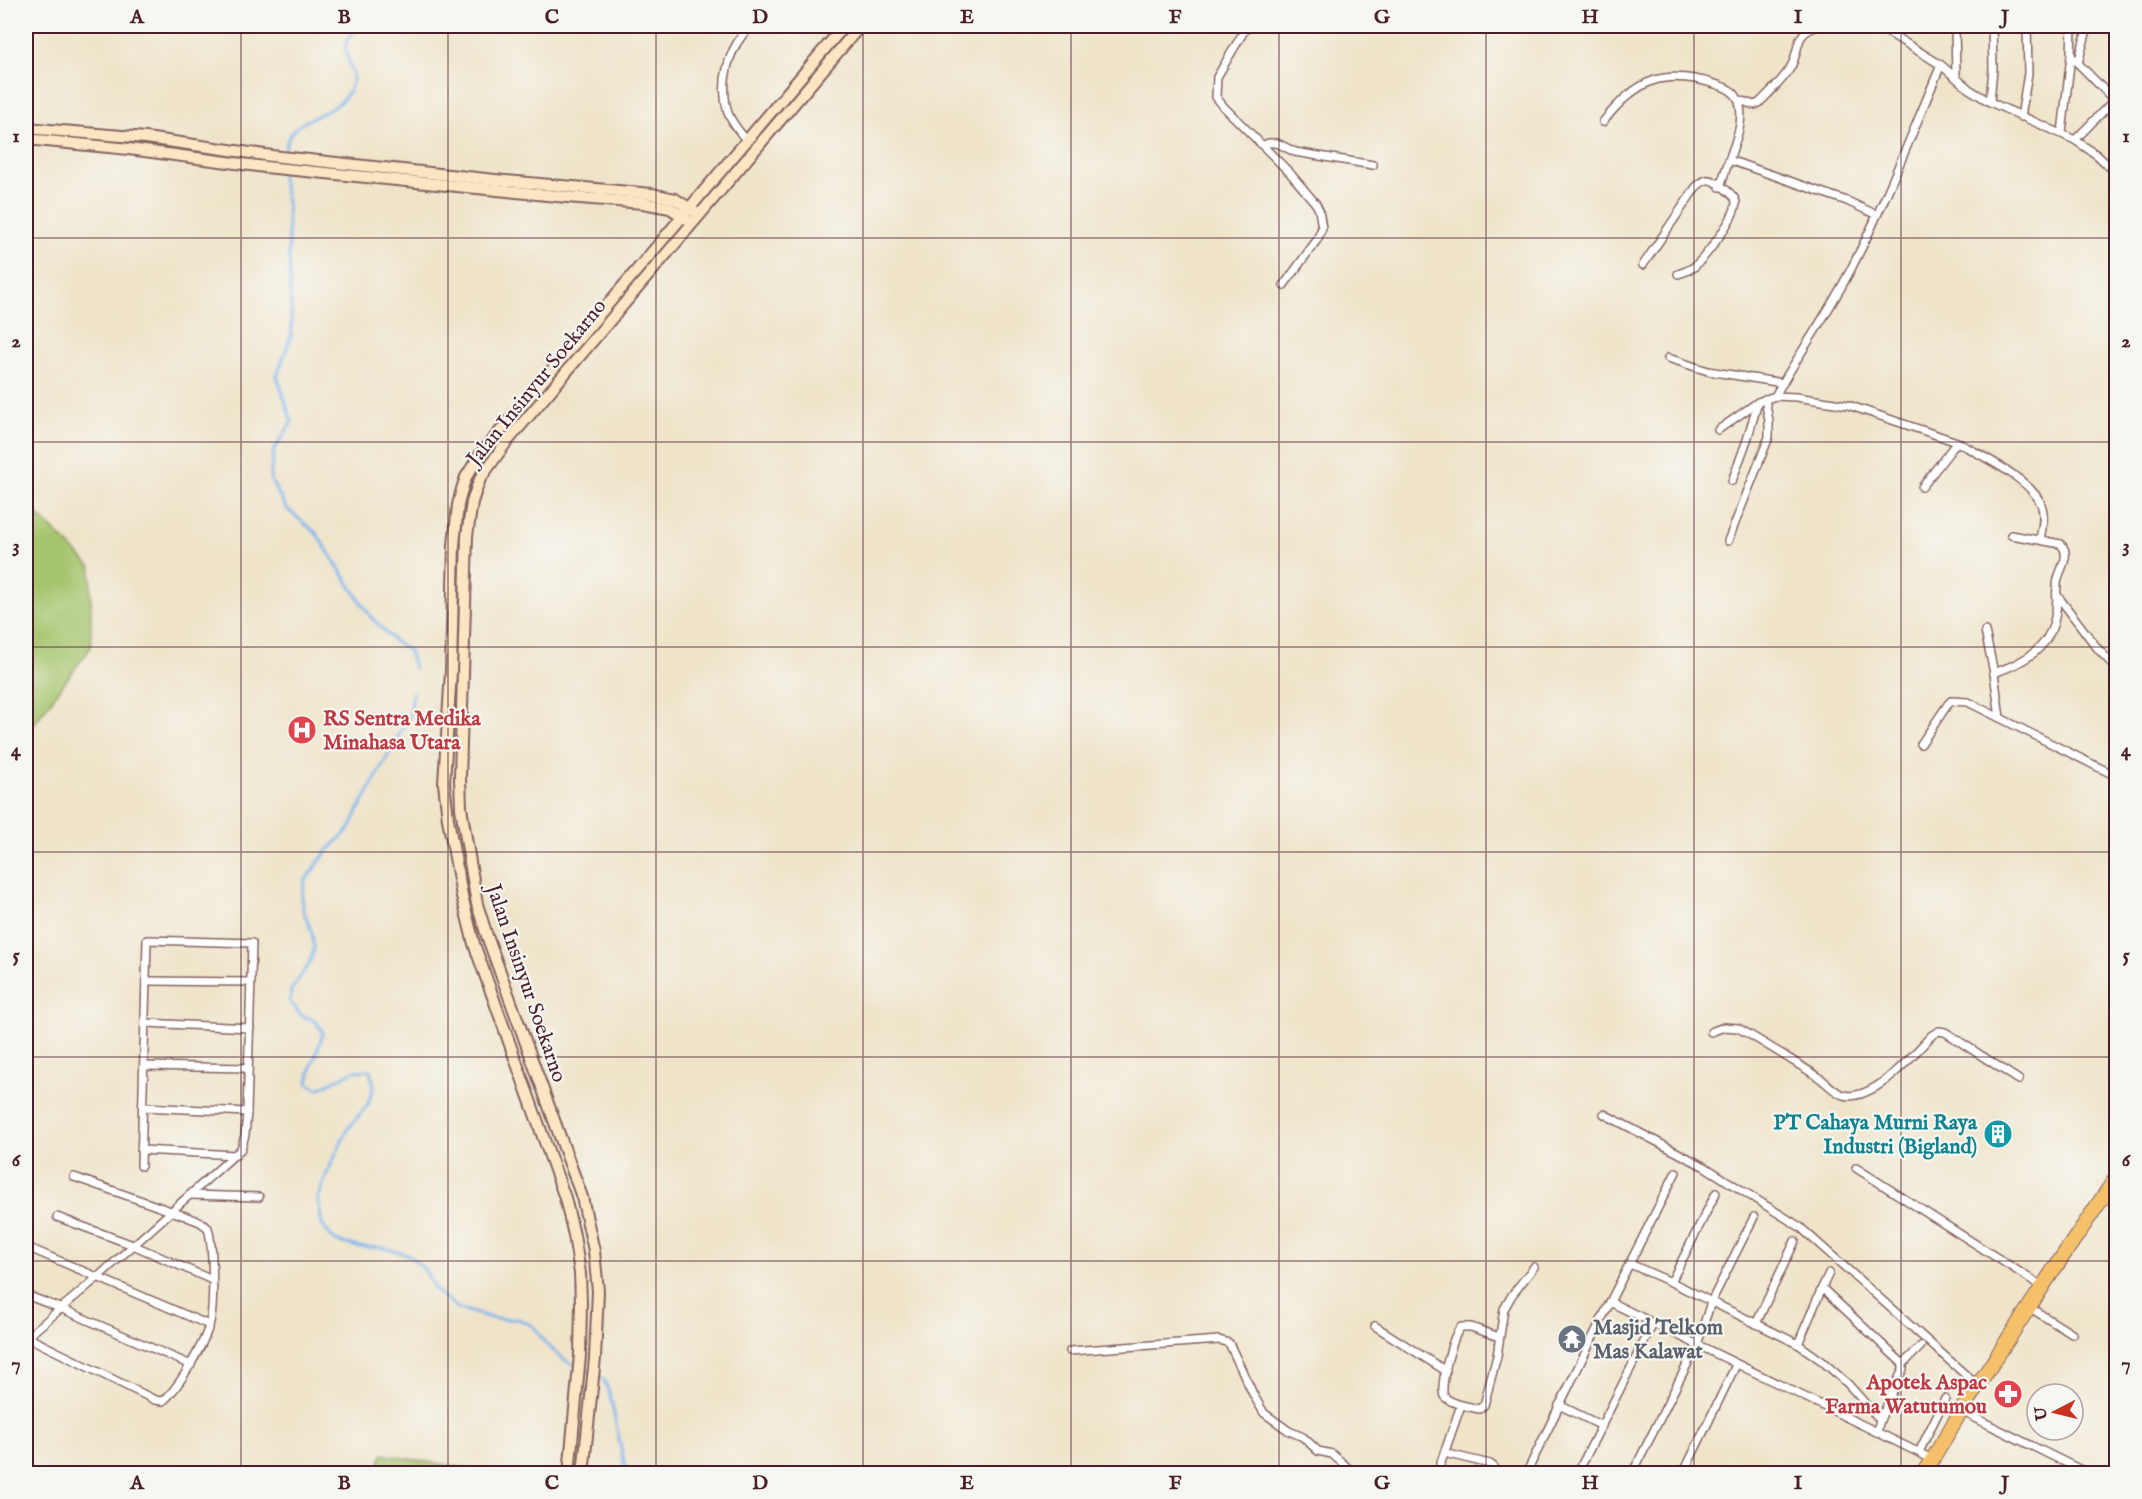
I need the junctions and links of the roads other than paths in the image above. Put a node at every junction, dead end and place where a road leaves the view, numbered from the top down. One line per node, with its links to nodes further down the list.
1 (751, 26): 26 (street)
2 (844, 26): 26 (main road, Jalan Insinyur Soekarno)
3 (860, 26): 35 (main road, Jalan Insinyur Soekarno)
4 (1247, 26): 27 (street)
5 (1819, 26): 17 (street)
6 (1878, 26): 14 (street)
7 (1955, 26): 15 (street)
8 (1992, 26): 18 (street)
9 (2027, 26): 19 (street)
10 (2072, 26): 12 (street)
11 (2088, 26): 13 (street)
12 (2071, 56): 13 (street); 22 (street)
13 (2078, 63): 16 (street)
14 (1941, 65): 15 (street); 36 (street)
15 (1956, 77): 18 (street)
16 (2115, 99): 25 (street)
17 (1739, 100): 20 (street); 30 (street)
18 (1990, 102): 19 (street)
19 (2021, 117): 22 (street)
20 (1603, 122)
21 (26, 128): 23 (main road)
22 (2062, 133): 25 (street)
23 (146, 138): 28 (street); 29 (main road)
24 (26, 139): 28 (main road)
25 (2075, 140): 33 (street)
26 (747, 141): 35 (main road, Jalan Insinyur Soekarno)
27 (1263, 146): 31 (street); 39 (street)
28 (144, 151): 32 (main road)
29 (292, 158): 32 (street); 35 (main road)
30 (1729, 160): 34 (street); 36 (street)
31 (1373, 165)
32 (291, 170): 35 (main road)
33 (2115, 170)
34 (1720, 187): 37 (street); 38 (street)
35 (691, 215): 56 (main road, Jalan Insinyur Soekarno); 57 (main road, Jalan Insinyur Soekarno)
36 (1877, 215): 41 (street)
37 (1643, 265)
38 (1678, 274)
39 (1284, 285)
40 (1668, 358): 41 (street)
41 (1783, 382): 42 (street)
42 (1775, 396): 43 (street); 45 (street)
43 (1762, 400): 44 (street); 46 (street); 50 (street)
44 (1718, 430)
45 (1957, 442): 47 (street); 49 (street)
46 (1732, 481)
47 (1922, 487)
48 (2011, 535): 49 (street)
49 (2040, 539): 51 (street)
50 (1728, 541)
51 (2057, 595): 53 (street); 54 (street)
52 (1985, 631): 54 (street)
53 (2116, 668)
54 (1994, 673): 55 (street)
55 (2000, 718): 58 (street); 59 (street)
56 (447, 741): 57 (main road); 115 (main road, Jalan Insinyur Soekarno)
57 (461, 742): 116 (main road, Jalan Insinyur Soekarno)
58 (1921, 744)
59 (2116, 776)
60 (146, 981): 61 (street); 61 (street); 62 (street)
61 (251, 982): 63 (street)
62 (144, 1023): 63 (street); 65 (street)
63 (249, 1028): 66 (street)
64 (1711, 1032): 67 (street)
65 (144, 1066): 66 (street); 68 (street)
66 (248, 1068): 69 (street)
67 (2019, 1080)
68 (143, 1107): 69 (street); 71 (street)
69 (247, 1112): 72 (street)
70 (1604, 1114): 117 (street)
71 (141, 1150): 72 (street); 73 (street)
72 (236, 1155): 79 (street)
73 (141, 1166)
74 (1856, 1168): 93 (street)
75 (1676, 1172): 87 (street)
76 (74, 1177): 81 (street)
77 (2116, 1178): 93 (highway)
78 (1716, 1193): 92 (street)
79 (190, 1195): 80 (street); 81 (street)
80 (259, 1197)
81 (170, 1212): 85 (street); 91 (street)
82 (1754, 1216): 97 (street)
83 (57, 1217): 85 (street)
84 (1795, 1241): 101 (street)
85 (133, 1245): 90 (street); 91 (street)
86 (27, 1247): 90 (street)
87 (1630, 1264): 92 (street); 96 (street)
88 (1534, 1267): 105 (street)
89 (1829, 1273): 94 (street)
90 (98, 1278): 99 (street); 102 (street)
91 (212, 1280): 102 (street)
92 (1671, 1282): 97 (street)
93 (2043, 1287): 98 (highway)
94 (1822, 1288): 107 (street); 111 (street)
95 (26, 1295): 99 (street)
96 (1610, 1302): 100 (street); 120 (street)
97 (1712, 1302): 101 (street); 108 (street)
98 (2029, 1307): 104 (street); 117 (highway)
99 (60, 1308): 106 (street); 112 (street)
100 (1653, 1324): 108 (street); 123 (street)
101 (1756, 1324): 107 (street)
102 (209, 1325): 112 (street)
103 (1375, 1326): 114 (street)
104 (2072, 1334)
105 (1499, 1336): 114 (street); 119 (street)
106 (26, 1338): 112 (street)
107 (1798, 1344): 122 (street)
108 (1697, 1345): 113 (street); 136 (street)
109 (1920, 1346): 111 (street)
110 (1070, 1351): 131 (street)
111 (1903, 1364): 122 (street)
112 (191, 1365)
113 (1736, 1365): 124 (street); 137 (street)
114 (1446, 1371): 119 (street)
115 (577, 1385): 116 (main road); 129 (main road, Jalan Insinyur Soekarno)
116 (592, 1386): 130 (main road, Jalan Insinyur Soekarno)
117 (1978, 1386): 121 (highway)
118 (1945, 1399): 125 (street)
119 (1461, 1405): 126 (street)
120 (1559, 1405): 123 (street); 134 (street)
121 (1961, 1411): 127 (highway); 139 (street)
122 (1880, 1420): 124 (street)
123 (1602, 1426): 135 (street)
124 (1877, 1431): 125 (street)
125 (1919, 1452): 127 (street)
126 (1444, 1453): 132 (street); 133 (street)
127 (1928, 1466): 138 (street)
128 (2116, 1468): 140 (street)
129 (569, 1473)
130 (583, 1473)
131 (1355, 1473)
132 (1437, 1473)
133 (1494, 1473)
134 (1526, 1473)
135 (1577, 1473)
136 (1632, 1473)
137 (1683, 1473)
138 (1942, 1473)
139 (2089, 1473)
140 (2113, 1473)

